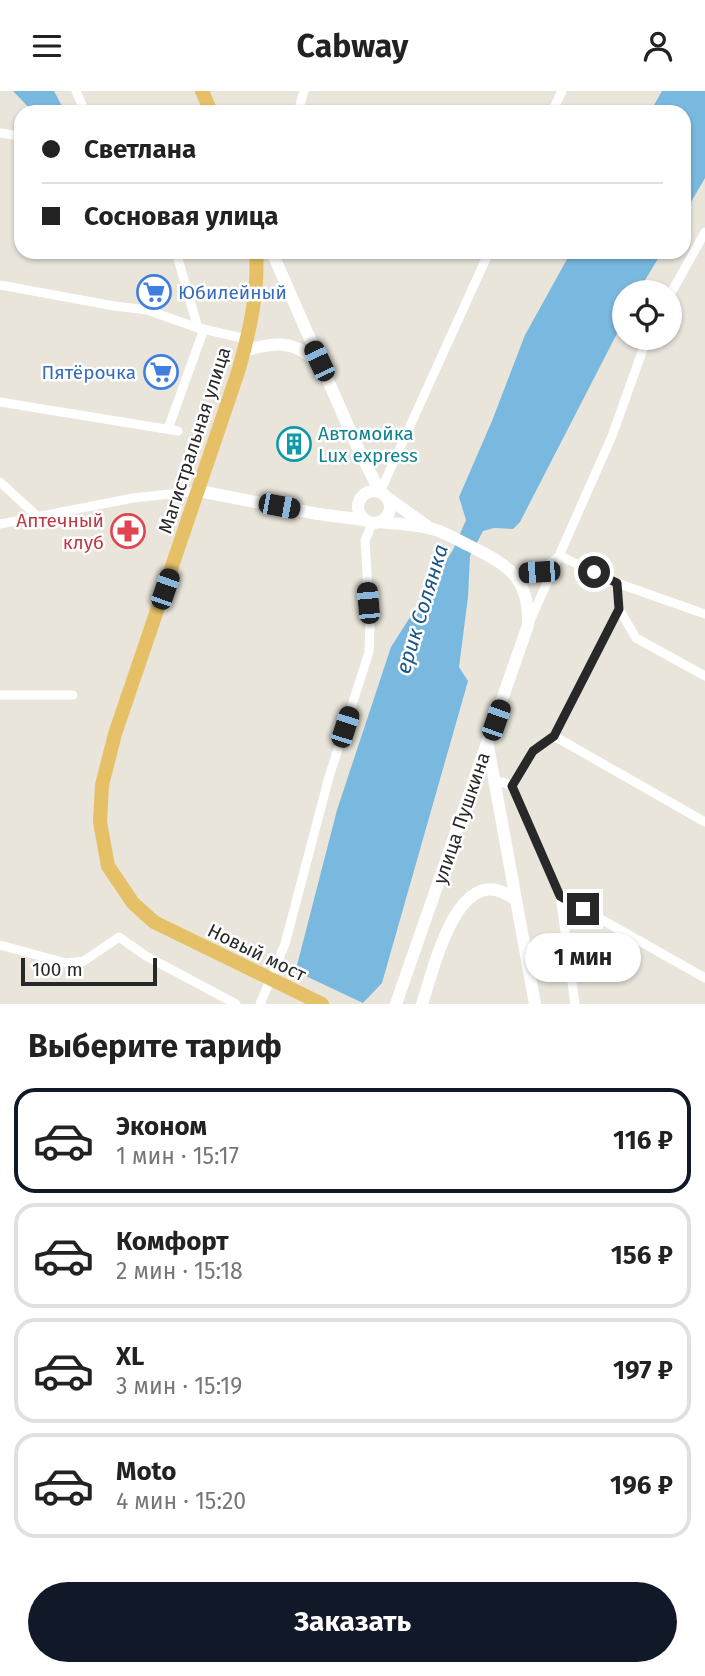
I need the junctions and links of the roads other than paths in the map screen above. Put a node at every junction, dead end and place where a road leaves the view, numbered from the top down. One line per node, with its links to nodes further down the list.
1 (705, 232): 2 (street)
2 (691, 257)
3 (178, 259): 10 (street)
4 (256, 259): 11 (highway, Магистральная улица)
5 (275, 259): 13 (main road)
6 (485, 259): 17 (street)
7 (690, 259): 8 (street)
8 (678, 280)
9 (0, 285): 10 (street)
10 (201, 328): 11 (street); 14 (street)
11 (245, 345): 13 (main road); 16 (highway, Магистральная улица)
12 (643, 350): 22 (street)
13 (329, 382): 17 (main road)
14 (0, 402)
15 (0, 482): 18 (street)
16 (199, 491): 18 (street); 19 (main road, улица Пушкина); 38 (highway, Магистральная улица)
17 (384, 495): 19 (main road); 19 (main road); 21 (main road)
18 (37, 516): 20 (street)
19 (372, 522): 21 (main road, улица Пушкина); 42 (street)
20 (0, 524)
21 (430, 528): 23 (main road, улица Пушкина)
22 (560, 556): 23 (street); 24 (street); 27 (street)
23 (513, 574): 27 (main road, улица Пушкина)
24 (617, 583): 25 (street); 26 (street)
25 (619, 609): 28 (street); 31 (street)
26 (705, 614)
27 (528, 625): 32 (main road, улица Пушкина)
28 (705, 676)
29 (0, 695): 30 (street)
30 (73, 695)
31 (554, 736): 34 (street); 35 (street)
32 (488, 743): 33 (main road); 44 (main road, улица Пушкина)
33 (494, 782): 34 (street); 37 (main road)
34 (512, 786): 36 (street)
35 (705, 822)
36 (560, 896): 40 (street); 47 (street)
37 (514, 899): 45 (main road); 46 (main road)
38 (176, 934): 43 (highway, Новый мост)
39 (0, 944): 41 (street)
40 (705, 978)
41 (236, 1004)
42 (260, 1004)
43 (322, 1004)
44 (396, 1004)
45 (422, 1004)
46 (535, 1004)
47 (575, 1004)

